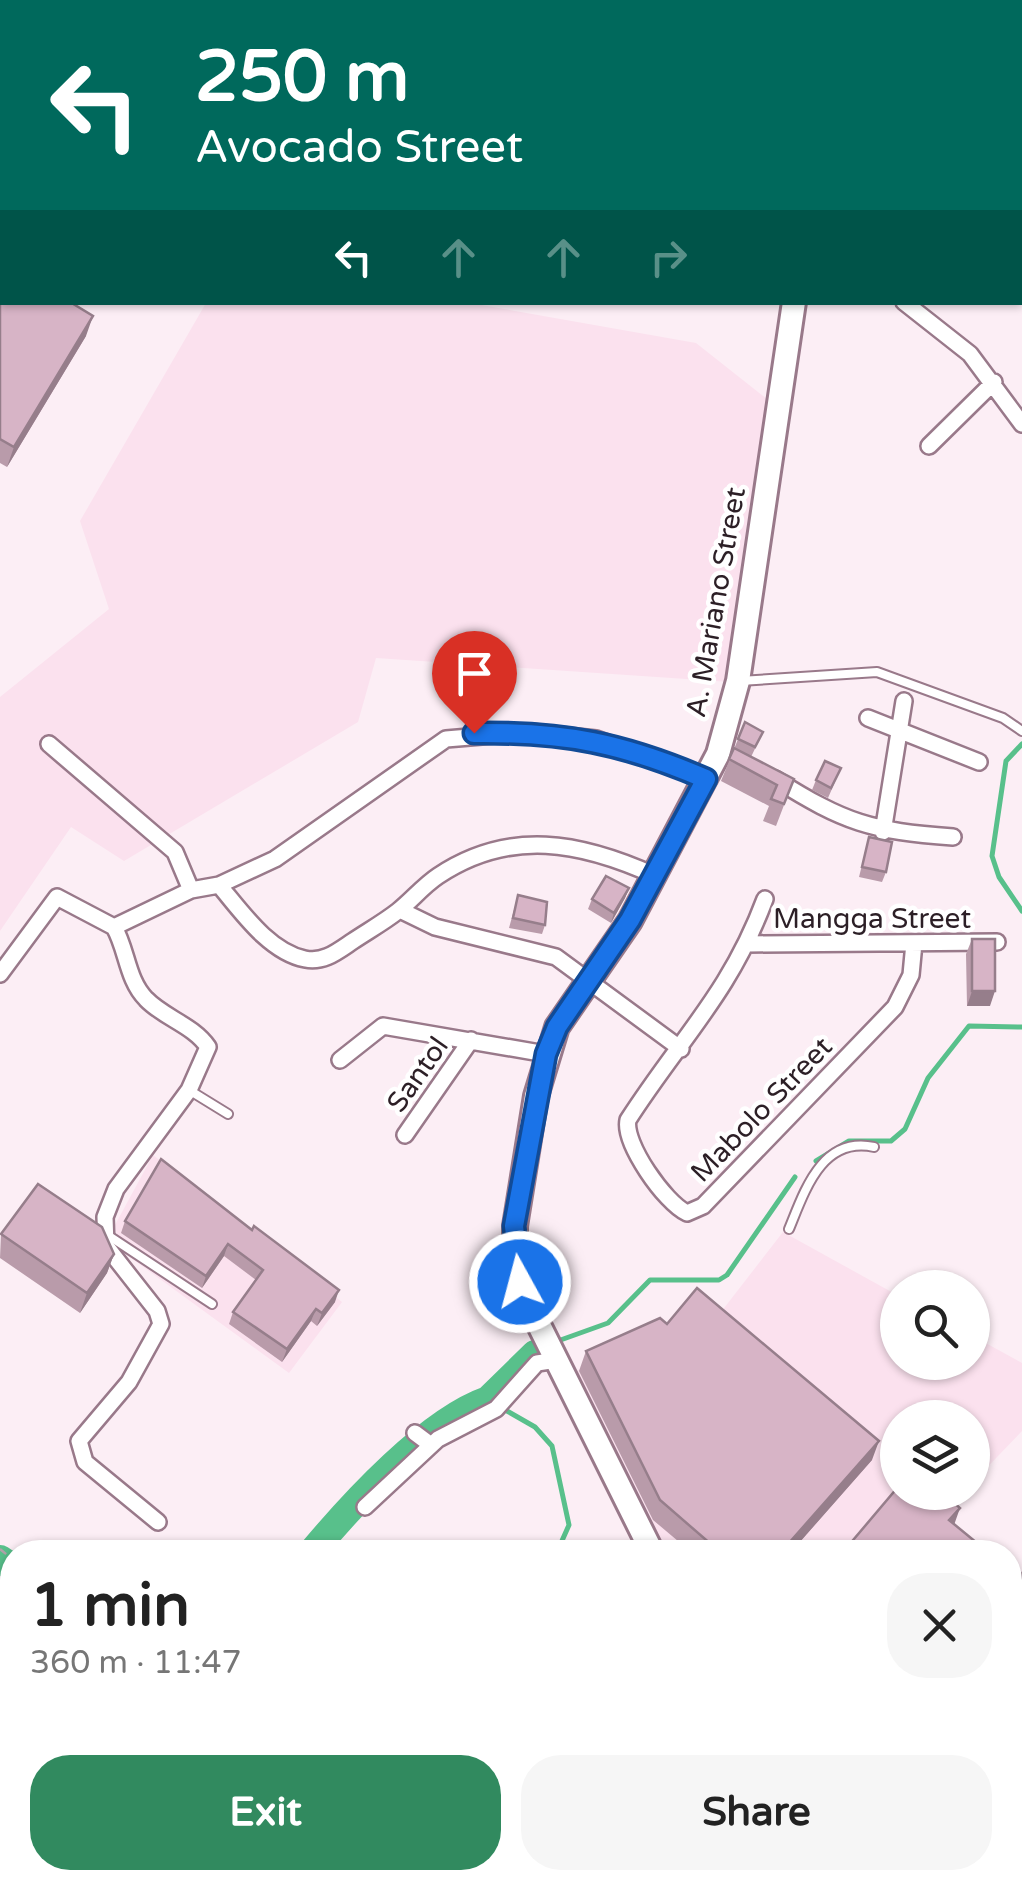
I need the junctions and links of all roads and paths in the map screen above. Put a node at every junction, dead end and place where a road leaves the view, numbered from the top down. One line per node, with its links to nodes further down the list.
1 (794, 305): 6 (street, A. Mariano Street)
2 (908, 305): 3 (street)
3 (994, 382): 4 (street); 5 (street)
4 (1022, 424)
5 (930, 446)
6 (738, 681): 10 (lane); 14 (street, A. Mariano Street)
7 (904, 701): 9 (street)
8 (868, 718): 9 (street)
9 (898, 730): 12 (street); 15 (street)
10 (1022, 731)
11 (48, 744): 19 (street)
12 (979, 762)
13 (764, 772): 15 (street)
14 (706, 779): 17 (street, A. Mariano Street); 18 (street)
15 (883, 832): 16 (street)
16 (953, 837)
17 (656, 876): 21 (street); 27 (street, A. Mariano Street)
18 (219, 885): 19 (street); 21 (street)
19 (191, 890): 22 (street)
20 (765, 899): 25 (street, Mangga Street)
21 (400, 910): 27 (street)
22 (114, 927): 26 (street); 32 (street)
23 (996, 942): 24 (street, Mangga Street)
24 (914, 943): 25 (street, Mangga Street); 34 (street, Mabolo Street)
25 (748, 944): 29 (street, Mangga Street)
26 (0, 974)
27 (592, 981): 29 (street); 30 (street, A. Mariano Street)
28 (470, 1040): 30 (street); 31 (street); 35 (street, Santol)
29 (681, 1048): 34 (street, Mangga Street)
30 (546, 1054): 40 (street, A. Mariano Street)
31 (340, 1060)
32 (189, 1090): 33 (lane); 38 (street)
33 (228, 1114)
34 (626, 1128)
35 (405, 1135)
36 (874, 1148): 37 (lane)
37 (788, 1229)
38 (102, 1231): 39 (lane); 42 (street)
39 (212, 1304)
40 (552, 1352): 41 (street); 43 (street, A. Mariano Street)
41 (365, 1507)
42 (158, 1522)
43 (646, 1540)

